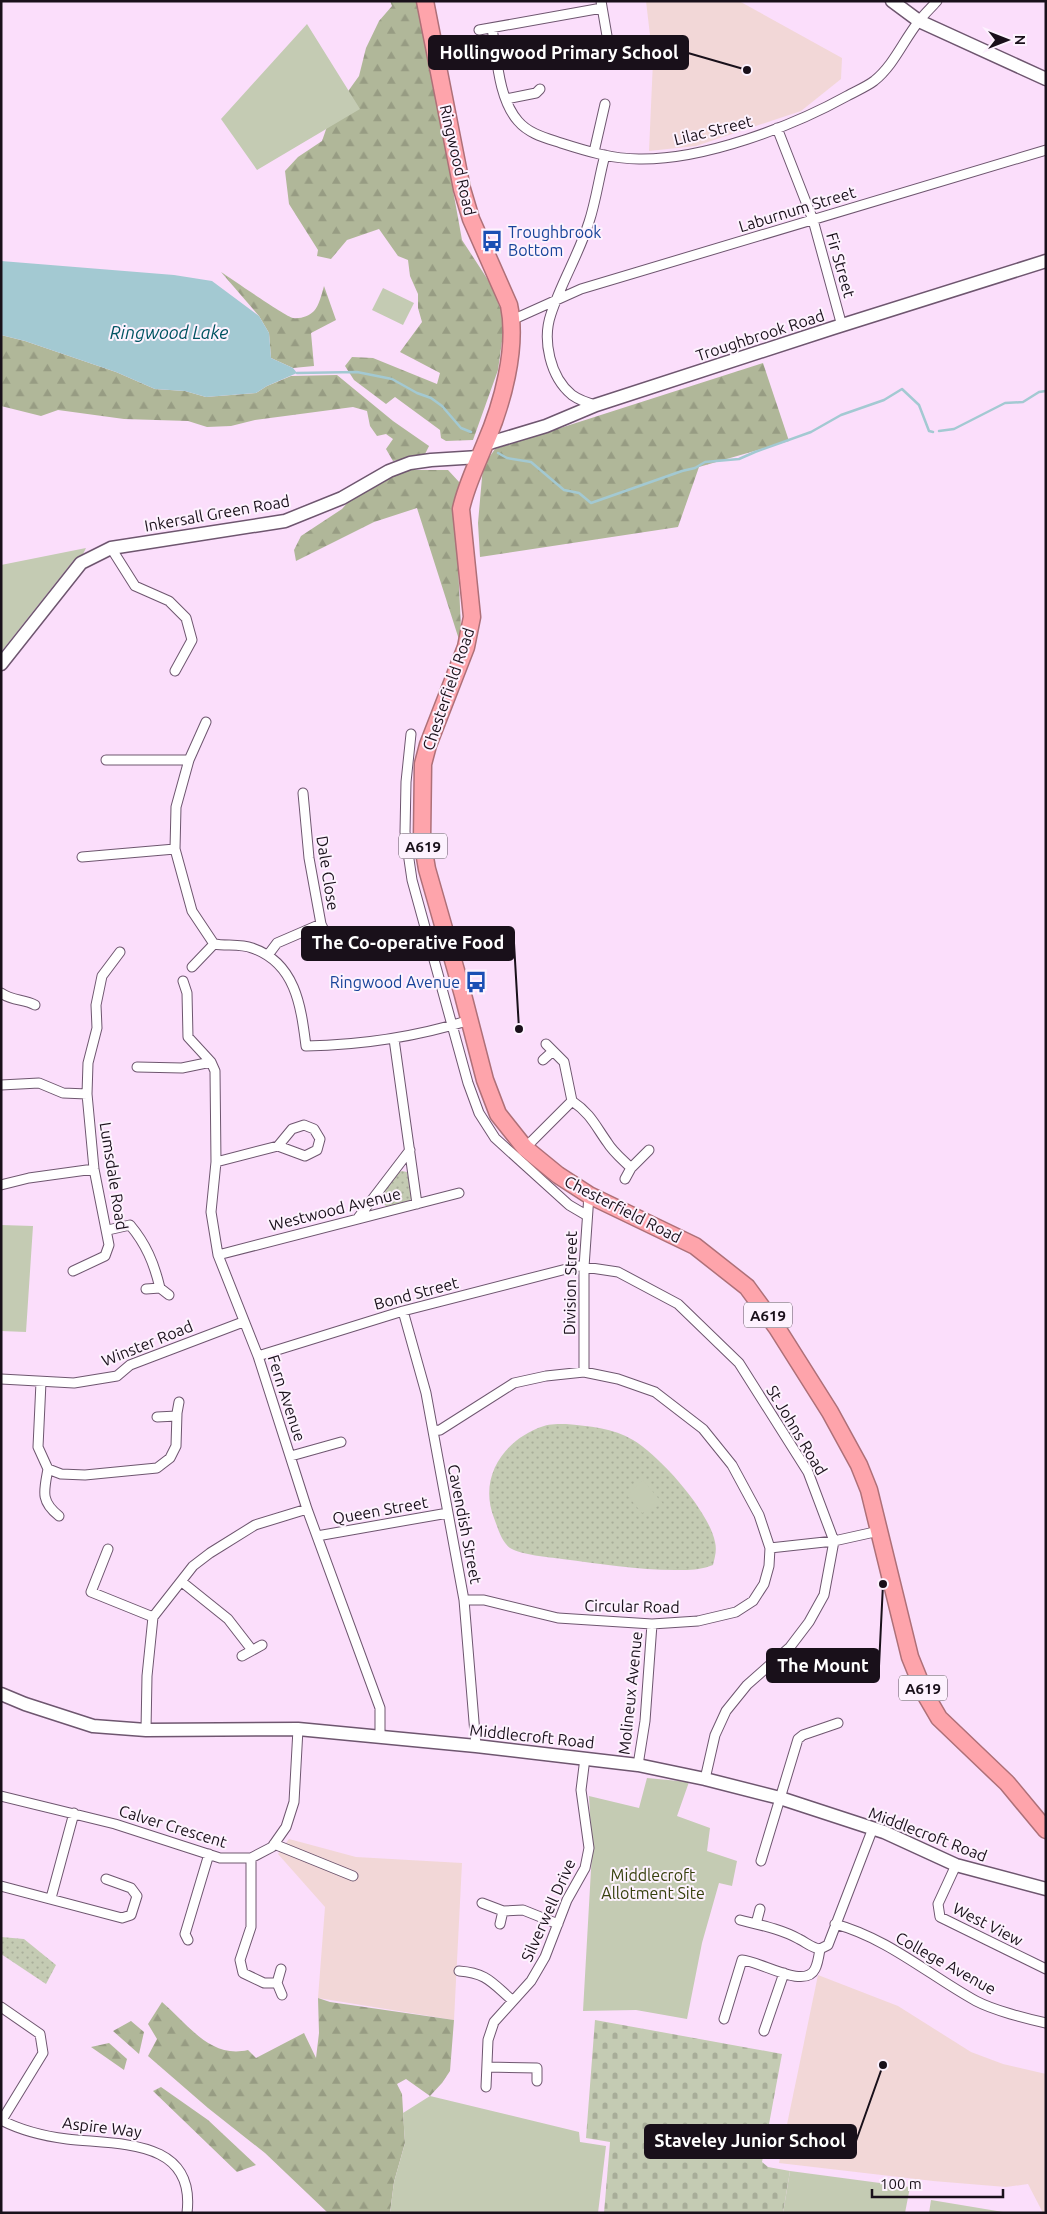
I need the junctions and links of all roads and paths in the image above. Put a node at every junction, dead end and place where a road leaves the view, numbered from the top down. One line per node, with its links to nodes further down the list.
1 (425, 1): 20 (highway, Ringwood Road / A619)
2 (892, 1): 5 (street)
3 (937, 1): 5 (street, Lilac Street)
4 (602, 5): 6 (street); 8 (street)
5 (919, 21): 9 (street); 13 (street, Lilac Street)
6 (492, 28): 7 (street); 11 (street, Lilac Street)
7 (479, 30)
8 (610, 59)
9 (1046, 79)
10 (540, 89): 11 (street)
11 (506, 99): 15 (street, Lilac Street)
12 (605, 104): 15 (street)
13 (777, 128): 16 (street, Lilac Street); 17 (street, Fir Street)
14 (1046, 150): 17 (street, Laburnum Street)
15 (594, 152): 16 (street, Lilac Street)
16 (605, 155): 19 (street)
17 (813, 220): 19 (street, Laburnum Street); 21 (street, Fir Street)
18 (1046, 261): 21 (street, Troughbrook Road)
19 (558, 298): 20 (street, Laburnum Street); 22 (street)
20 (512, 320): 23 (highway, Ringwood Road / A619)
21 (842, 326): 22 (street, Troughbrook Road)
22 (596, 405): 23 (street, Troughbrook Road)
23 (482, 450): 24 (street, Inkersall Green Road); 43 (highway, Chesterfield Road / A619)
24 (111, 548): 25 (street, Inkersall Green Road); 26 (street)
25 (1, 664)
26 (175, 671)
27 (206, 722): 30 (street)
28 (411, 734): 44 (street, Chesterfield Road)
29 (106, 760): 30 (street)
30 (190, 760): 32 (street)
31 (303, 793): 34 (street, Dale Close)
32 (175, 849): 33 (street); 36 (street)
33 (82, 857)
34 (322, 924): 35 (street); 38 (street, Dale Close)
35 (327, 936)
36 (214, 944): 38 (street); 39 (street)
37 (120, 952): 50 (street, Lumsdale Road)
38 (268, 955): 45 (street)
39 (192, 967)
40 (184, 982): 47 (street)
41 (1, 993): 42 (street)
42 (35, 1005)
43 (470, 1020): 44 (street); 53 (highway, Chesterfield Road / A619)
44 (451, 1026): 45 (street); 64 (street, Chesterfield Road)
45 (394, 1039): 54 (street)
46 (543, 1060): 51 (street)
47 (211, 1062): 48 (street); 56 (street, Fern Avenue)
48 (138, 1067)
49 (1, 1085): 50 (street)
50 (87, 1094): 58 (street, Lumsdale Road)
51 (572, 1101): 53 (street); 57 (street)
52 (278, 1146): 52 (street); 56 (street)
53 (525, 1148): 62 (highway, Chesterfield Road / A619)
54 (410, 1150): 63 (street); 65 (street)
55 (649, 1150): 57 (street)
56 (216, 1162): 67 (street, Fern Avenue)
57 (631, 1168): 59 (street)
58 (94, 1169): 60 (street); 66 (street, Lumsdale Road)
59 (625, 1178)
60 (1, 1185)
61 (459, 1193): 63 (street, Westwood Avenue)
62 (588, 1195): 64 (street, Division Street); 89 (highway, Chesterfield Road / A619)
63 (417, 1204): 65 (street, Westwood Avenue)
64 (586, 1215): 68 (street, Division Street)
65 (358, 1218): 67 (street, Westwood Avenue)
66 (108, 1230): 69 (street, Lumsdale Road); 70 (street)
67 (218, 1255): 74 (street, Fern Avenue)
68 (584, 1267): 73 (street, Bond Street); 76 (street, Division Street); 91 (street, St Johns Road)
69 (73, 1271)
70 (160, 1288): 71 (street); 72 (street)
71 (146, 1290)
72 (169, 1295)
73 (403, 1311): 75 (street, Bond Street); 82 (street, Cavendish Street)
74 (243, 1322): 75 (street, Fern Avenue); 78 (street, Winster Road)
75 (258, 1356): 84 (street, Fern Avenue)
76 (584, 1372): 82 (street, Circular Road); 93 (street, Circular Road)
77 (1, 1379): 78 (street, Winster Road)
78 (40, 1382): 85 (street)
79 (179, 1402): 80 (street)
80 (177, 1416): 81 (street); 85 (street)
81 (157, 1417)
82 (433, 1431): 87 (street, Cavendish Street)
83 (341, 1442): 84 (street)
84 (291, 1456): 86 (street, Fern Avenue)
85 (48, 1469): 88 (street)
86 (307, 1509): 90 (street, Fern Avenue); 94 (street)
87 (448, 1513): 90 (street, Queen Street); 95 (street, Cavendish Street)
88 (59, 1516)
89 (879, 1531): 91 (street); 114 (highway, Chesterfield Road / A619)
90 (317, 1536): 105 (street, Fern Avenue)
91 (834, 1541): 93 (street); 109 (street)
92 (108, 1548): 96 (street)
93 (770, 1548): 97 (street, Circular Road)
94 (182, 1582): 96 (street); 99 (street)
95 (464, 1600): 97 (street, Circular Road); 106 (street, Cavendish Street)
96 (153, 1617): 104 (street)
97 (652, 1624): 108 (street, Molineux Avenue)
98 (262, 1645): 99 (street)
99 (252, 1650): 100 (street)
100 (242, 1656)
101 (1, 1694): 104 (street, Middlecroft Road)
102 (838, 1722): 111 (street)
103 (298, 1729): 104 (street, Middlecroft Road); 105 (street, Middlecroft Road); 115 (street)
104 (146, 1730)
105 (380, 1737): 106 (street, Middlecroft Road)
106 (476, 1746): 107 (street, Middlecroft Road)
107 (585, 1758): 108 (street, Middlecroft Road); 130 (street, Silverwell Drive)
108 (638, 1765): 109 (street, Middlecroft Road)
109 (705, 1779): 111 (street, Middlecroft Road)
110 (1, 1796): 112 (street, Calver Crescent)
111 (780, 1798): 113 (street, Middlecroft Road); 118 (street)
112 (74, 1813): 116 (street, Calver Crescent); 124 (street)
113 (872, 1828): 119 (street, Middlecroft Road); 132 (street)
114 (1046, 1830)
115 (274, 1844): 117 (street); 120 (street)
116 (209, 1854): 117 (street, Calver Crescent); 133 (street)
117 (251, 1858): 139 (street)
118 (761, 1861)
119 (956, 1865): 123 (street, Middlecroft Road); 136 (street, West View)
120 (353, 1876)
121 (106, 1879): 124 (street)
122 (1, 1886): 124 (street)
123 (1046, 1889)
124 (51, 1898)
125 (482, 1903): 127 (street)
126 (760, 1909): 131 (street)
127 (504, 1911): 129 (street); 130 (street)
128 (740, 1920): 131 (street)
129 (500, 1924)
130 (558, 1924): 141 (street, Silverwell Drive)
131 (756, 1924): 134 (street)
132 (835, 1924): 134 (street); 144 (street, College Avenue)
133 (188, 1940)
134 (820, 1949): 138 (street)
135 (282, 1969): 139 (street)
136 (1046, 1969)
137 (460, 1971): 141 (street)
138 (784, 1973): 143 (street); 145 (street)
139 (277, 1983): 140 (street)
140 (282, 1995)
141 (512, 2000): 146 (street, Silverwell Drive)
142 (1, 2007): 149 (street)
143 (724, 2020)
144 (1046, 2023)
145 (764, 2032)
146 (487, 2067): 147 (street); 148 (street, Silverwell Drive)
147 (537, 2081)
148 (486, 2087)
149 (1, 2120): 150 (street, Aspire Way)
150 (187, 2213)

